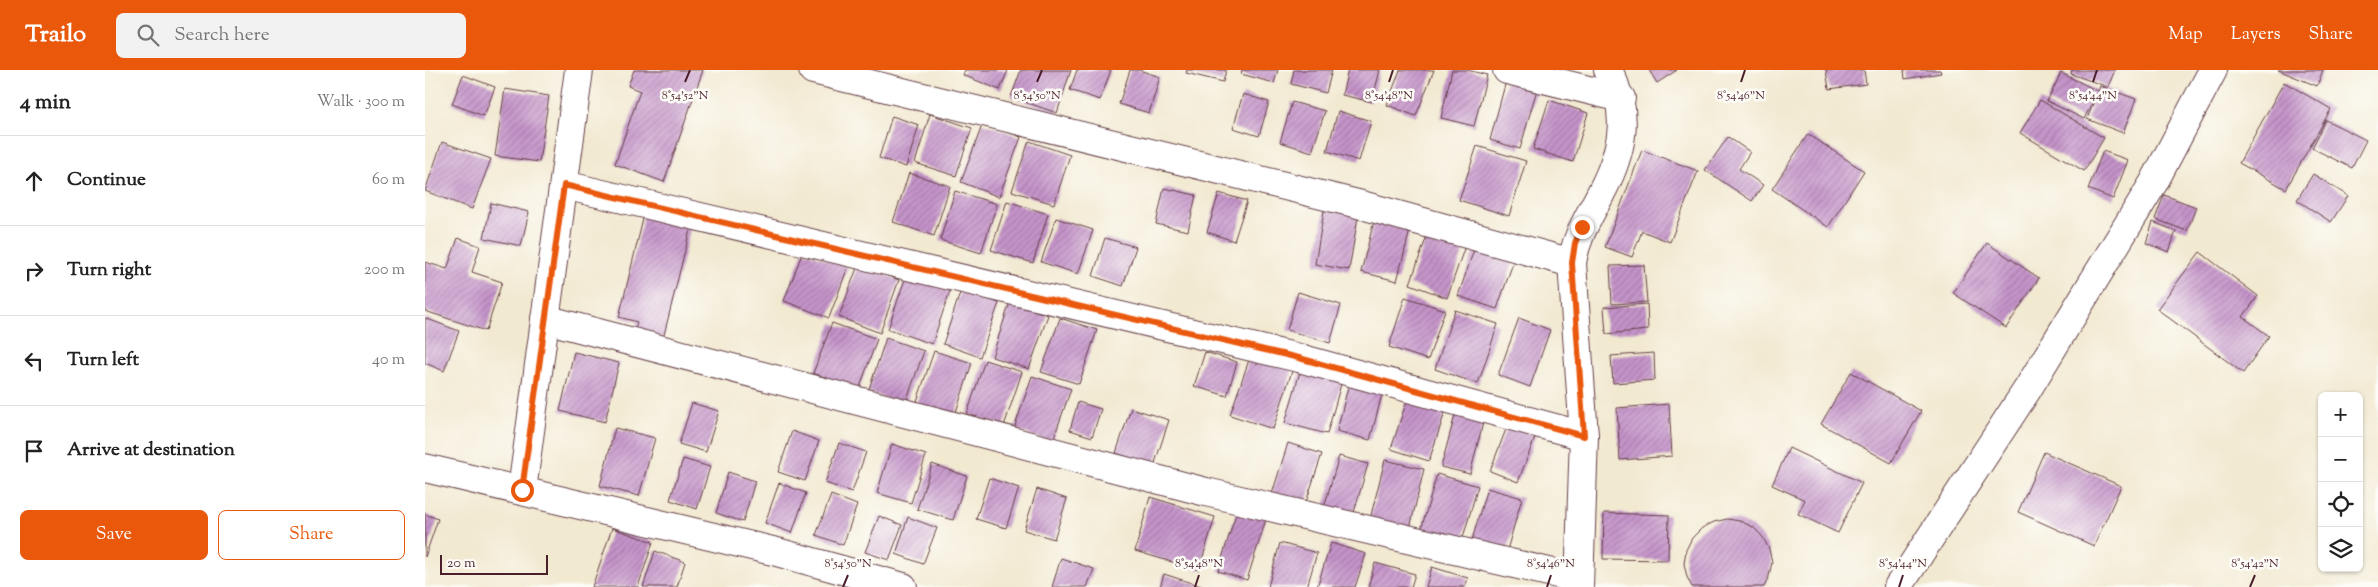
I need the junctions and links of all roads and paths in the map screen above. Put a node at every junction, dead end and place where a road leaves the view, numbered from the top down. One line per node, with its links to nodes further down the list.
1 (579, 70): 7 (street)
2 (813, 70): 8 (street)
3 (1507, 70): 6 (street)
4 (1608, 70): 6 (street)
5 (2213, 70): 15 (street)
6 (1621, 98): 8 (street)
7 (564, 185): 9 (street); 10 (street)
8 (1572, 263): 10 (street)
9 (545, 319): 12 (street); 13 (street)
10 (1584, 436): 13 (street)
11 (425, 468): 12 (street)
12 (522, 490): 14 (street)
13 (1579, 583)
14 (903, 587)
15 (1899, 587)

